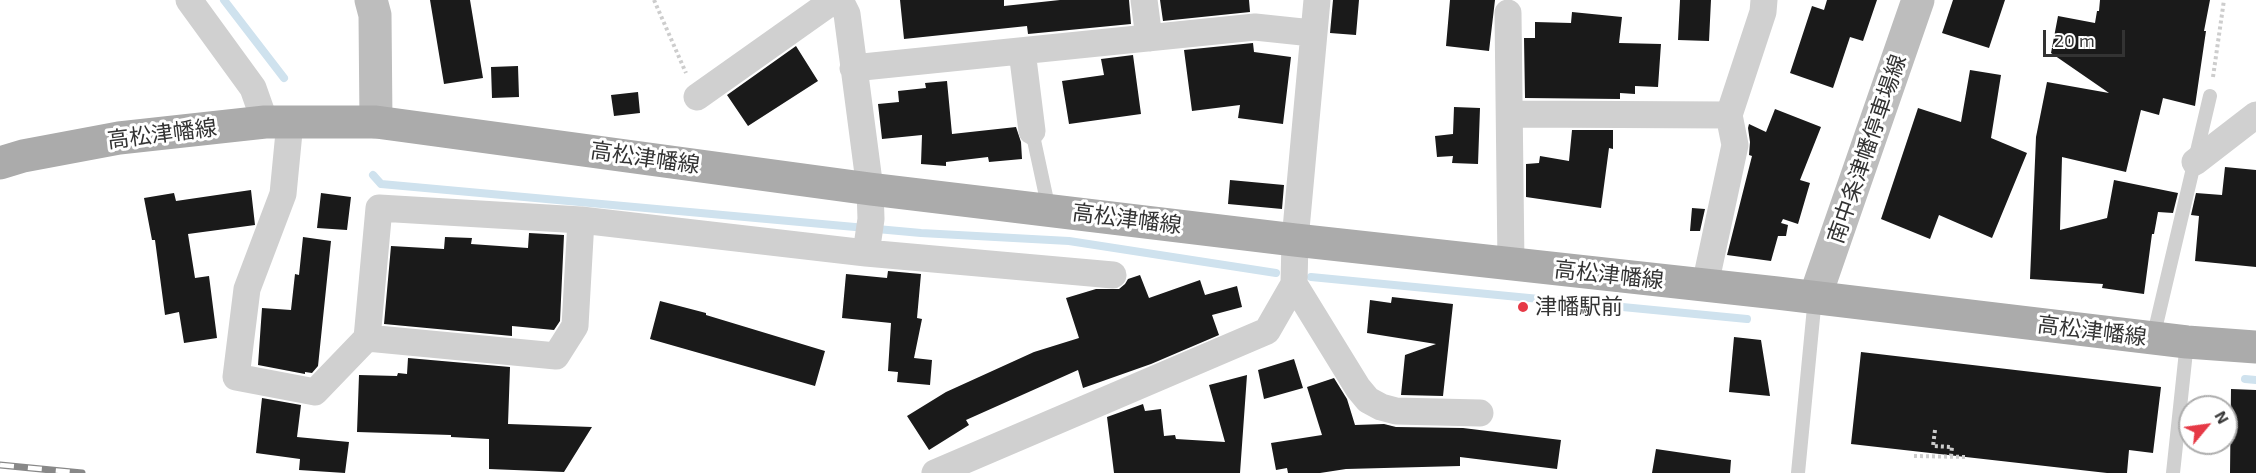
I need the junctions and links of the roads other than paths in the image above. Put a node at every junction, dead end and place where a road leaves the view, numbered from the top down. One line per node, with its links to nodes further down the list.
1 (189, 0): 19 (street)
2 (371, 0): 20 (main road)
3 (834, 0): 15 (street)
4 (840, 0): 13 (street)
5 (1144, 0): 11 (street)
6 (1317, 0): 10 (street)
7 (1764, 0): 17 (street)
8 (1918, 0): 32 (main road, 南中条津幡停車場線)
9 (1508, 13): 16 (street)
10 (1312, 33): 11 (street); 27 (street)
11 (1149, 38): 12 (street)
12 (1022, 51): 13 (street); 21 (street)
13 (853, 68): 26 (street)
14 (2210, 96): 22 (lane)
15 (697, 97)
16 (1510, 114): 17 (street); 28 (street)
17 (1729, 115): 31 (street)
18 (2256, 116): 22 (street)
19 (278, 122): 20 (main road, 高松津幡線); 23 (main road, 高松津幡線); 33 (street)
20 (376, 122): 26 (main road, 高松津幡線)
21 (1032, 131): 24 (lane)
22 (2195, 162): 34 (lane)
23 (0, 163)
24 (1049, 210): 26 (main road, 高松津幡線); 27 (main road, 高松津幡線)
25 (581, 220): 26 (street); 33 (street); 33 (street)
26 (869, 225): 29 (street)
27 (1295, 240): 28 (main road, 高松津幡線); 30 (street)
28 (1511, 265): 31 (main road, 高松津幡線)
29 (1113, 275)
30 (1294, 284): 37 (street); 38 (street)
31 (1705, 285): 32 (main road, 高松津幡線)
32 (1815, 297): 34 (main road, 高松津幡線); 39 (lane)
33 (367, 338)
34 (2153, 338): 35 (main road, 高松津幡線)
35 (2187, 342): 36 (main road, 高松津幡線); 40 (lane)
36 (2256, 347)
37 (1479, 413)
38 (935, 473)
39 (1798, 473)
40 (2173, 473)

